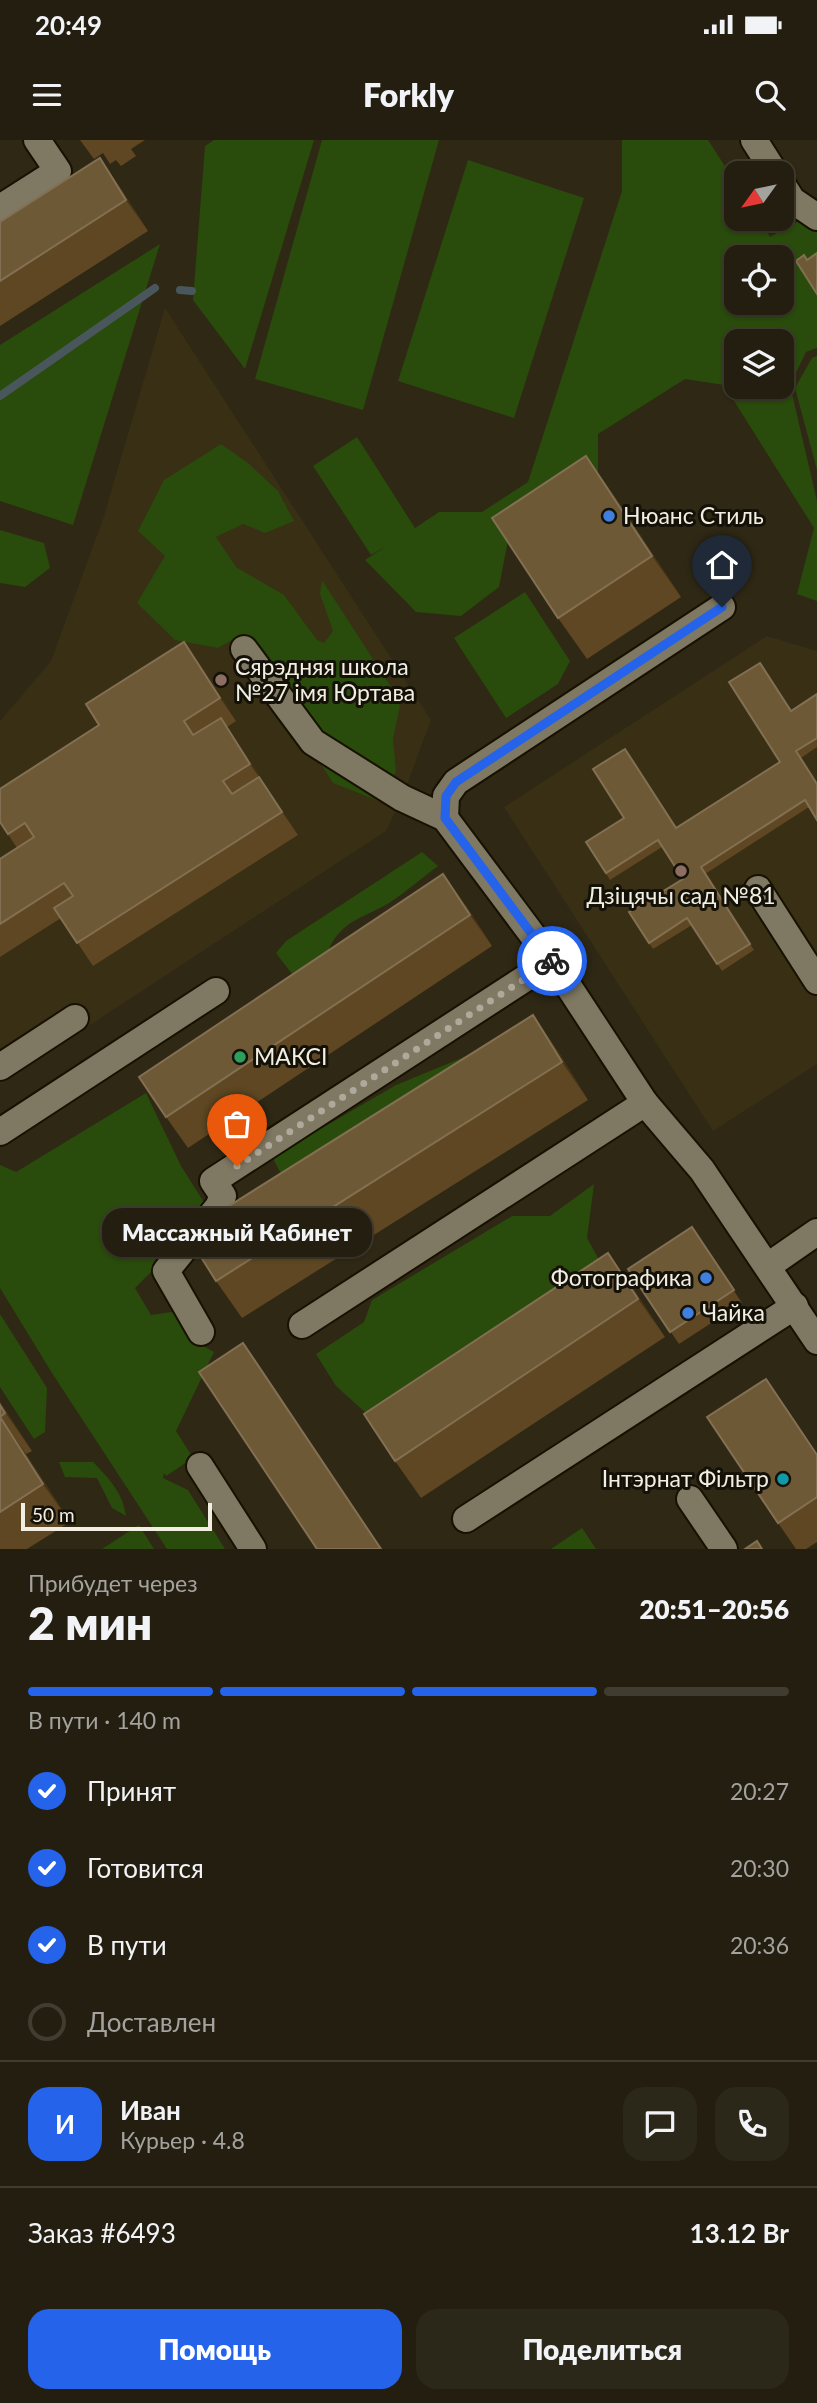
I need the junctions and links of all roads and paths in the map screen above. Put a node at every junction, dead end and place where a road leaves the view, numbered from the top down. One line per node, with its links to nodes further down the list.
1 (37, 140): 5 (street)
2 (754, 140): 3 (street)
3 (767, 161)
4 (794, 201): 6 (street)
5 (0, 208)
6 (817, 217)
7 (722, 607): 9 (street)
8 (244, 649): 9 (street)
9 (436, 823): 11 (street)
10 (758, 889): 12 (street)
11 (552, 961): 16 (street); 22 (street)
12 (817, 981)
13 (216, 991): 17 (street)
14 (75, 1018): 15 (street)
15 (0, 1066)
16 (645, 1103): 19 (street); 21 (street)
17 (0, 1132)
18 (817, 1232): 19 (street)
19 (768, 1266): 20 (street)
20 (794, 1306): 23 (street); 26 (street)
21 (302, 1325)
22 (201, 1332)
23 (817, 1341)
24 (200, 1466): 27 (street)
25 (690, 1499): 28 (street)
26 (466, 1519)
27 (253, 1549)
28 (724, 1549)

